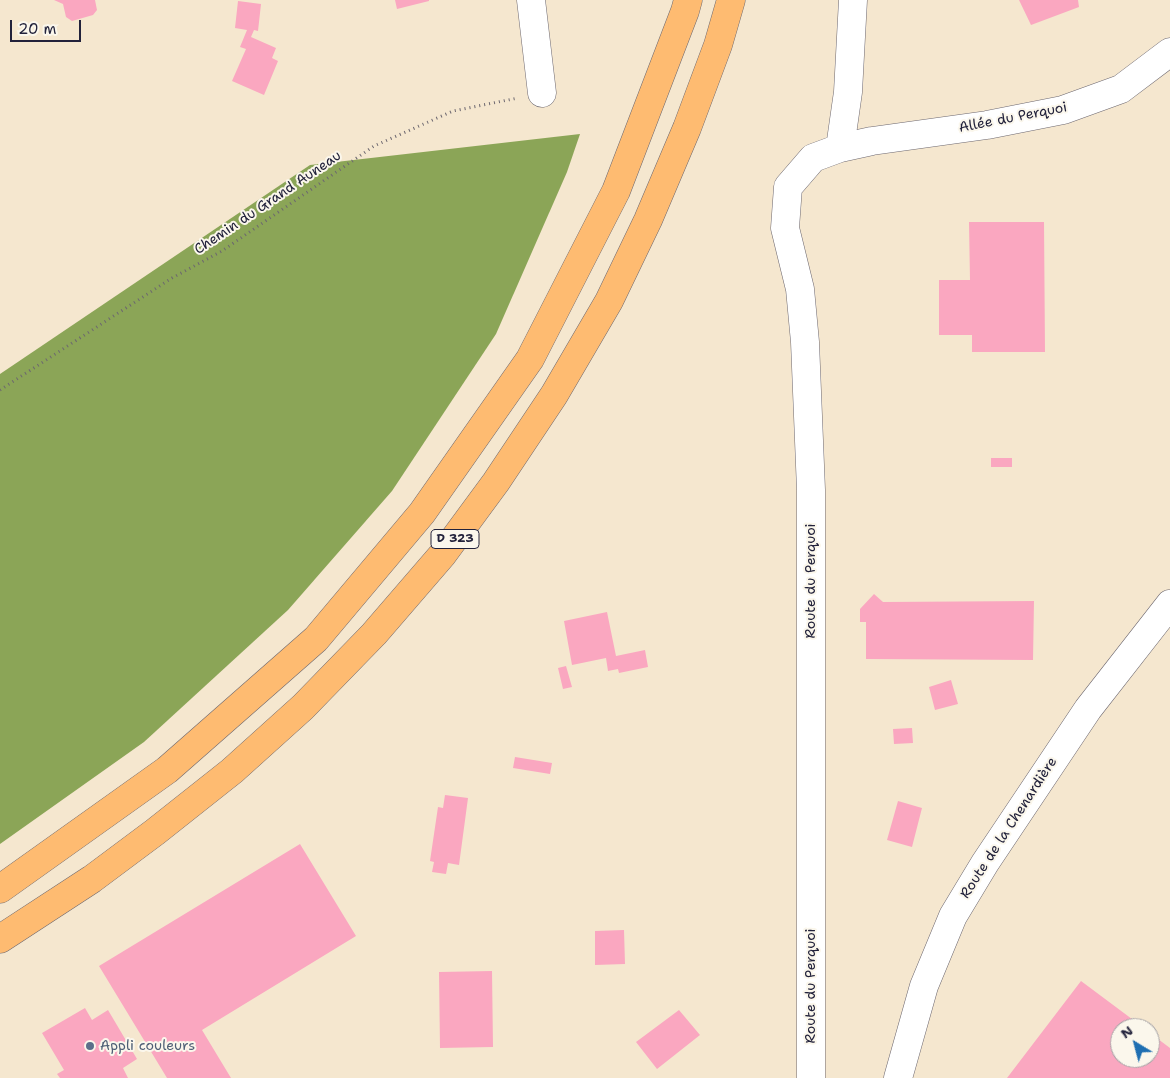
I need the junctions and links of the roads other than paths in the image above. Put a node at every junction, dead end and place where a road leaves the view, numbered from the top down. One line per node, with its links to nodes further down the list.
1 (531, 0): 6 (street)
2 (688, 0): 10 (highway, D 323)
3 (731, 0): 11 (highway, D 323)
4 (853, 0): 8 (street)
5 (1170, 52): 7 (street, Allée du Perquoi)
6 (542, 93)
7 (872, 141): 8 (street, Route du Perquoi)
8 (840, 148): 12 (street, Route du Perquoi)
9 (1170, 604): 13 (street, Route de la Chenardière)
10 (0, 889)
11 (0, 939)
12 (811, 1078)
13 (898, 1078)

